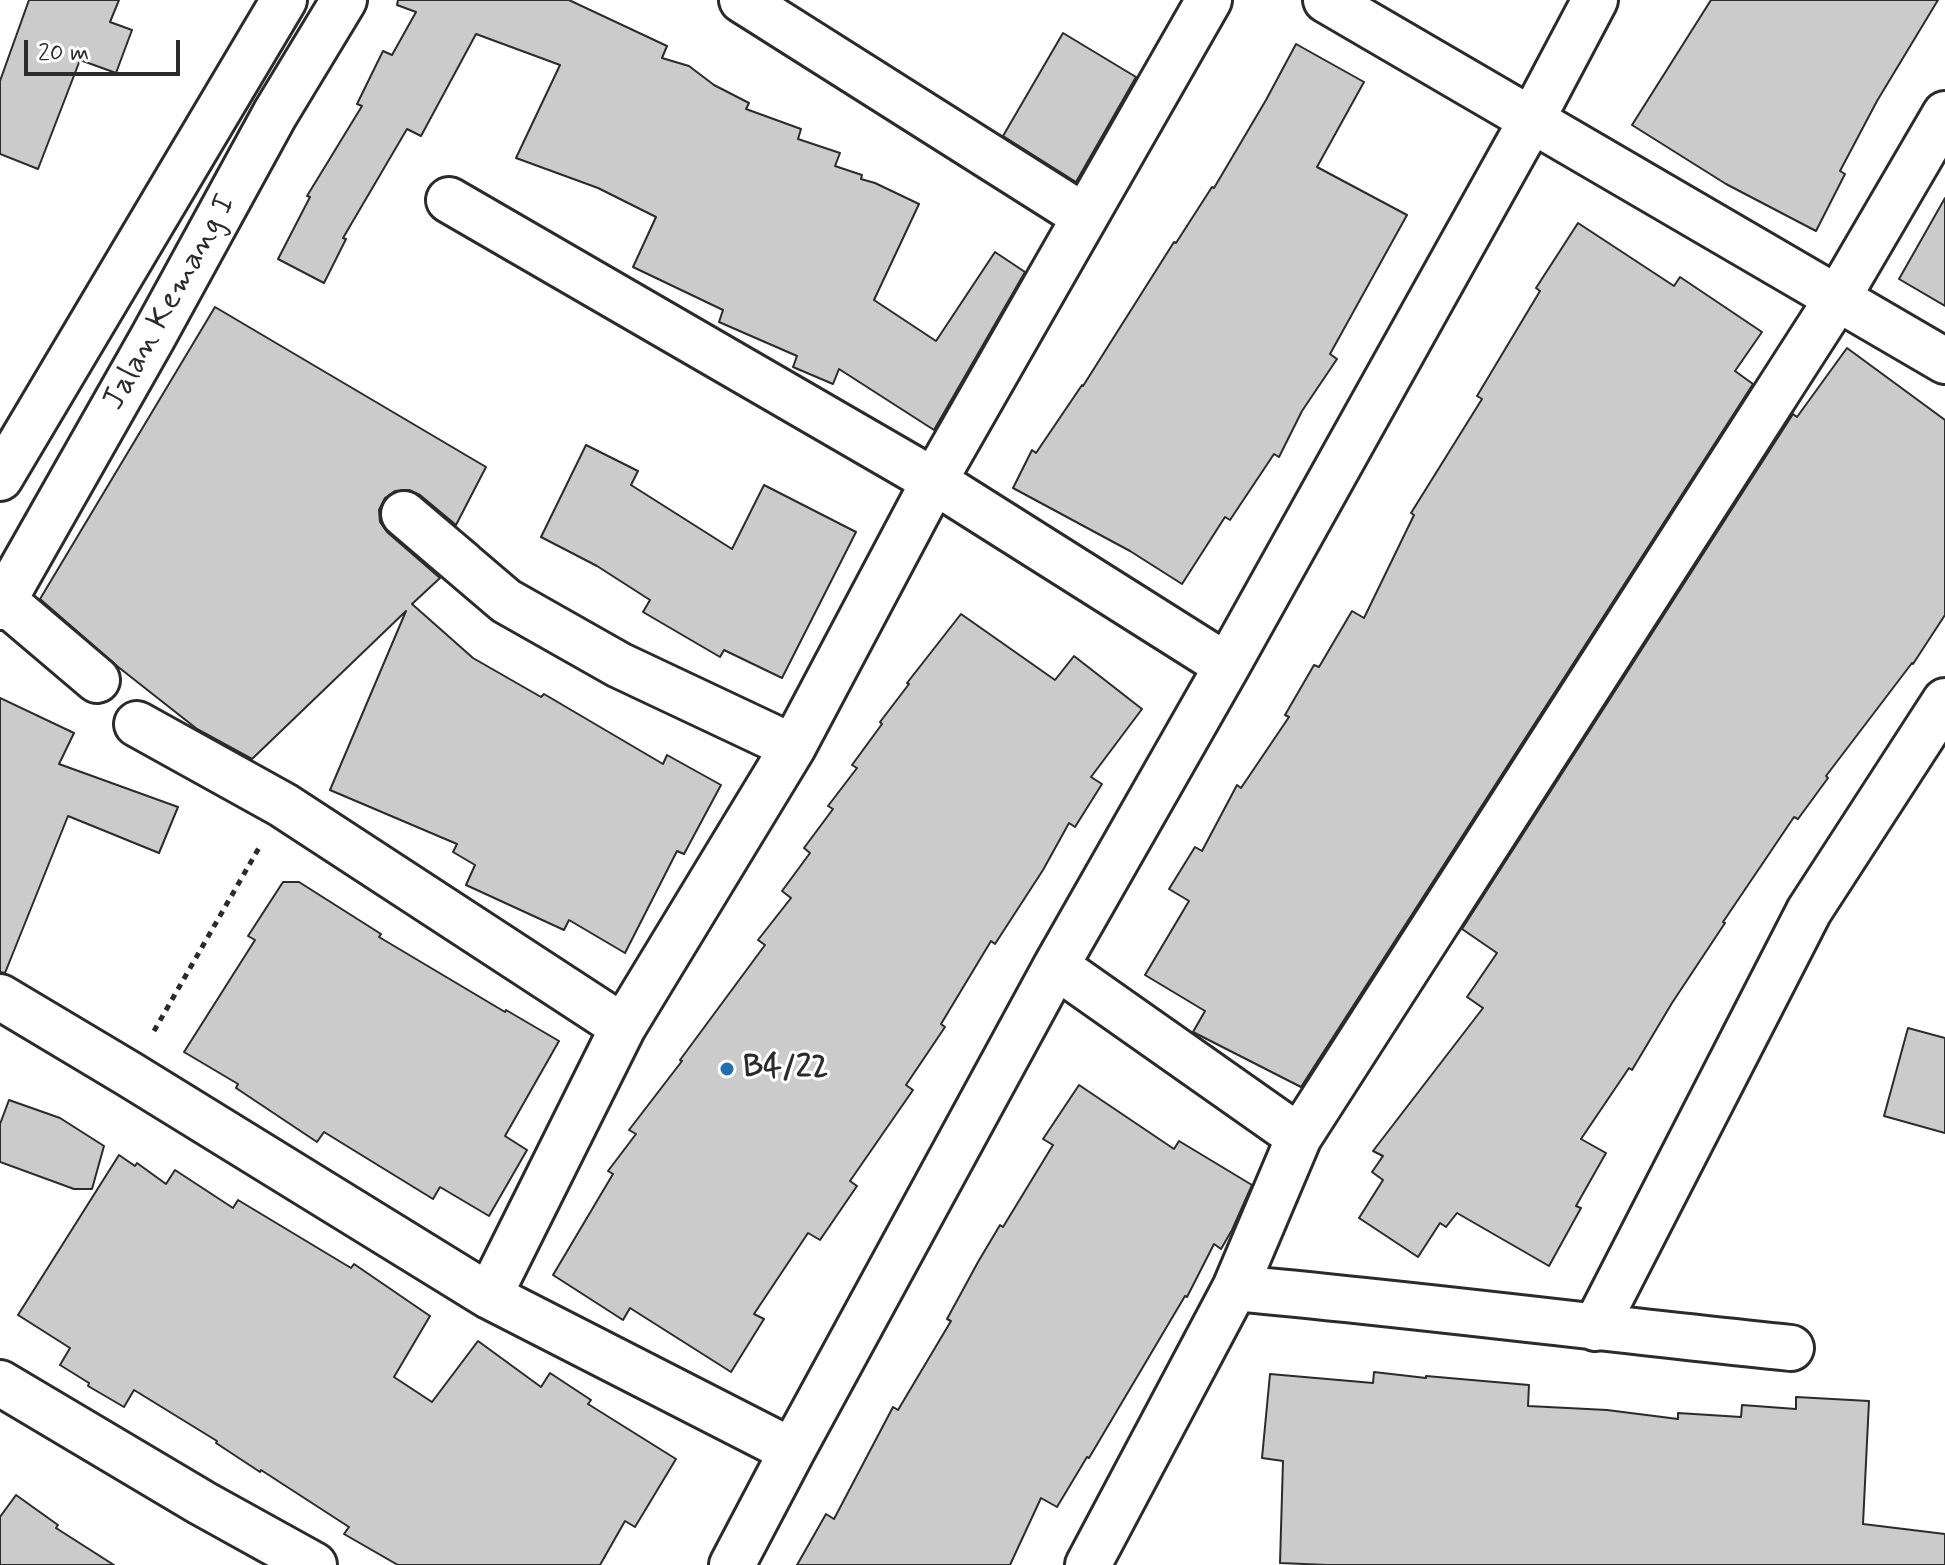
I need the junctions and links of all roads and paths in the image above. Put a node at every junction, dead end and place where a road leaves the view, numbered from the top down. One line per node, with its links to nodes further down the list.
1 (284, 0): 13 (street, Jalan Kemang I)
2 (344, 0): 16 (street, Jalan Kemang I)
3 (742, 0): 10 (street)
4 (1209, 0): 10 (street)
5 (1326, 0): 8 (street)
6 (1595, 0): 8 (street)
7 (1945, 114): 11 (street)
8 (1531, 121): 11 (street); 17 (street)
9 (449, 200): 14 (street)
10 (1085, 217): 14 (street)
11 (1837, 299): 12 (street); 27 (street)
12 (1945, 361)
13 (0, 478)
14 (934, 481): 17 (street); 21 (street)
15 (463, 564): 21 (street)
16 (2, 604): 18 (street)
17 (1227, 666): 23 (street)
18 (97, 680)
19 (1945, 701): 30 (street)
20 (137, 724): 22 (street)
21 (793, 747): 25 (street)
22 (283, 805): 25 (street); 26 (path)
23 (1056, 966): 27 (street); 33 (street)
24 (0, 997): 26 (street)
25 (623, 1027): 29 (street)
26 (129, 1074): 29 (street)
27 (1299, 1137): 28 (street)
28 (1235, 1288): 30 (street); 36 (street)
29 (489, 1296): 33 (street)
30 (1595, 1328): 31 (street)
31 (1791, 1348)
32 (0, 1383): 34 (street)
33 (792, 1451): 35 (street)
34 (314, 1565)
35 (732, 1565)
36 (1088, 1565)

